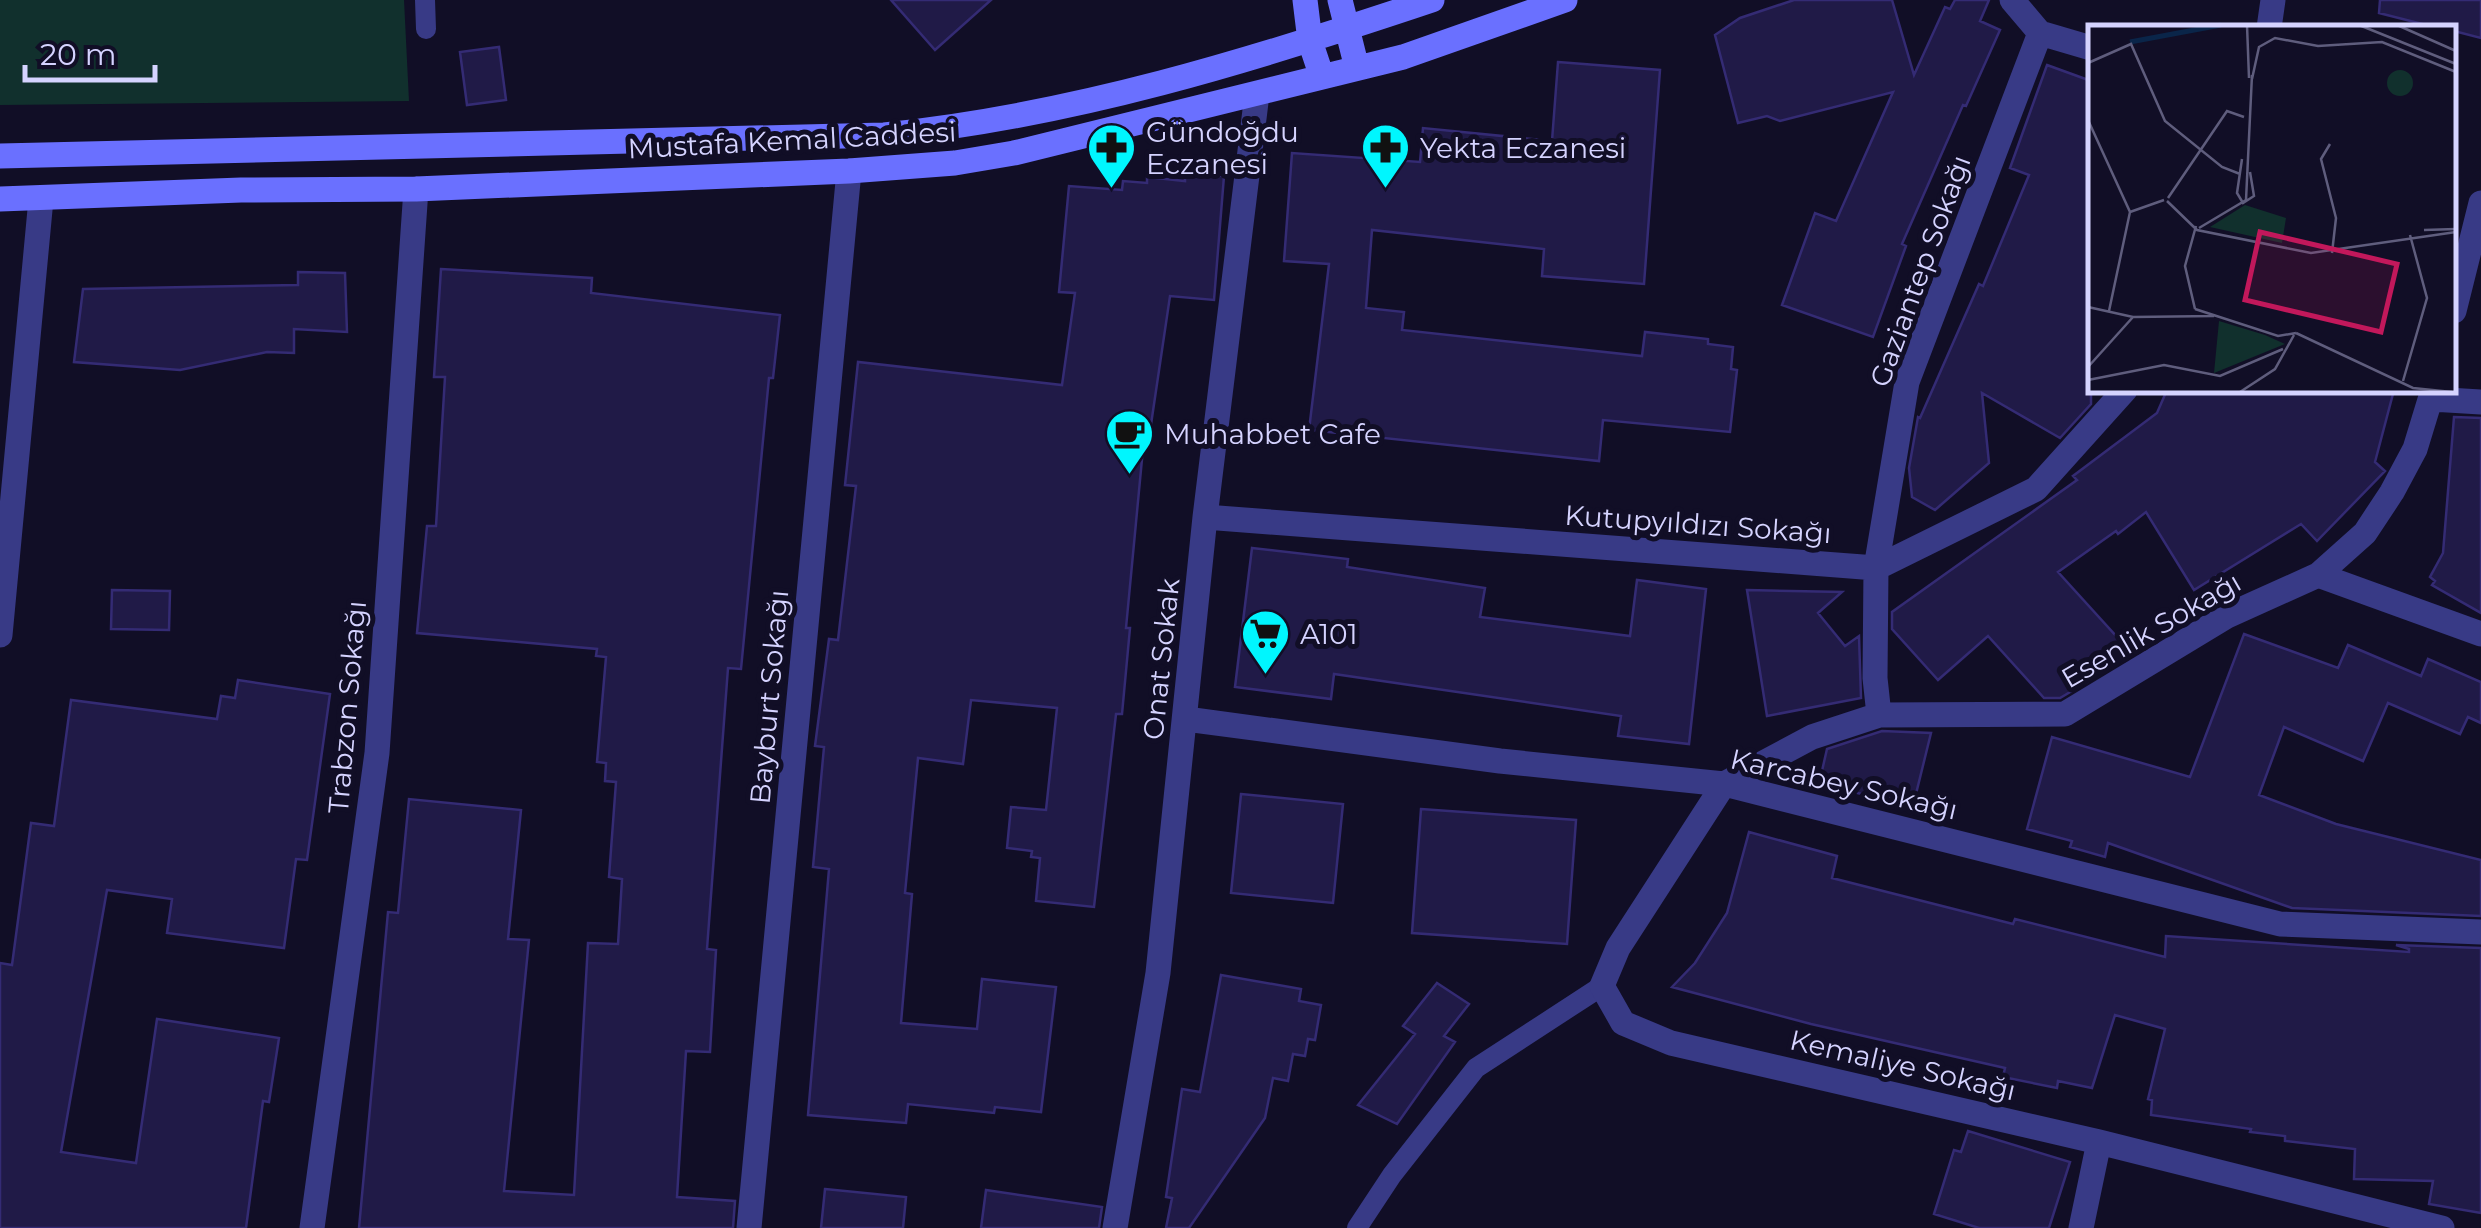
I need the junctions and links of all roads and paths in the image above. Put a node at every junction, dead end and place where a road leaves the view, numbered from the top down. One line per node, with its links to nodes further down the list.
1 (425, 0): 9 (lane)
2 (1304, 0): 12 (street)
3 (1340, 0): 10 (street)
4 (1432, 0): 10 (street, Mustafa Kemal Caddesi)
5 (1566, 0): 14 (street, Mustafa Kemal Caddesi)
6 (2012, 0): 11 (street)
7 (2274, 0): 8 (street)
8 (2270, 25)
9 (426, 29)
10 (1346, 29): 12 (street, Mustafa Kemal Caddesi); 14 (street)
11 (2040, 32): 13 (street); 30 (street, Gaziantep Sokağı)
12 (1310, 40): 15 (street); 17 (street, Mustafa Kemal Caddesi)
13 (2088, 47)
14 (1358, 68): 15 (street, Mustafa Kemal Caddesi)
15 (1322, 77): 16 (street, Mustafa Kemal Caddesi)
16 (1257, 94): 20 (street, Mustafa Kemal Caddesi); 29 (street, Onat Sokak)
17 (416, 148): 18 (street, Mustafa Kemal Caddesi); 21 (street)
18 (41, 155): 19 (street, Mustafa Kemal Caddesi); 23 (street)
19 (0, 156)
20 (849, 171): 21 (street, Mustafa Kemal Caddesi); 41 (street, Bayburt Sokağı)
21 (416, 188): 23 (street, Mustafa Kemal Caddesi); 40 (street, Trabzon Sokağı)
22 (0, 199): 23 (street, Mustafa Kemal Caddesi)
23 (41, 199): 33 (street)
24 (2481, 203): 25 (street)
25 (2456, 304)
26 (2124, 392): 30 (street)
27 (2432, 394): 28 (street); 31 (street, Esenlik Sokağı)
28 (2481, 402)
29 (1205, 517): 30 (street, Kutupyıldızı Sokağı); 35 (street, Onat Sokak)
30 (1876, 568): 34 (street, Gaziantep Sokağı)
31 (2318, 575): 32 (street); 34 (street, Esenlik Sokağı)
32 (2481, 634)
33 (0, 635)
34 (1879, 715): 36 (street, Esenlik Sokağı)
35 (1186, 719): 36 (street, Karcabey Sokağı); 42 (street, Onat Sokak)
36 (1724, 784): 37 (street, Karcabey Sokağı); 38 (street)
37 (2481, 932)
38 (1602, 986): 39 (street, Kemaliye Sokağı); 43 (lane)
39 (2099, 1142): 44 (street); 45 (street, Kemaliye Sokağı)
40 (312, 1228)
41 (749, 1228)
42 (1115, 1228)
43 (1356, 1228)
44 (2081, 1228)
45 (2442, 1228)

